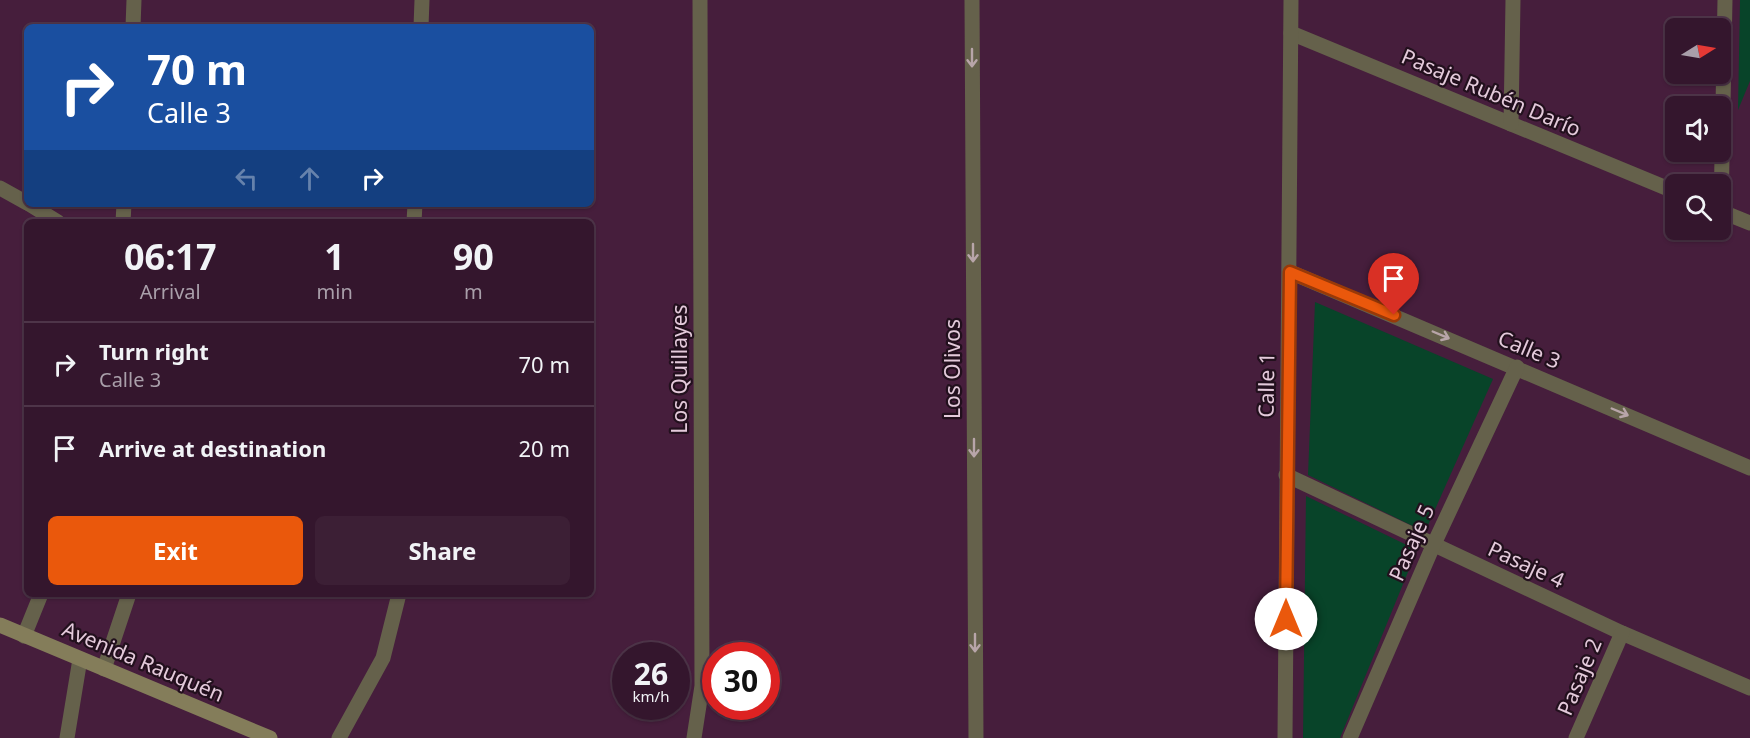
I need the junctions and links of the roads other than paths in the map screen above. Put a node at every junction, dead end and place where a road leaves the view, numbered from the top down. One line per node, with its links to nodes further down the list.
1 (134, 0): 8 (street)
2 (422, 0): 9 (street)
3 (700, 0): 37 (street, Los Quillayes)
4 (972, 0): 38 (street, Los Olivos, one-way to 38)
5 (1291, 0): 10 (street, Calle 1)
6 (1513, 0): 11 (street)
7 (1725, 0): 12 (street)
8 (133, 24)
9 (421, 24)
10 (1292, 33): 11 (street, Pasaje Rubén Darío); 20 (street, Calle 1)
11 (1511, 124): 13 (street, Pasaje Rubén Darío)
12 (1722, 174)
13 (1665, 187)
14 (0, 188): 15 (street)
15 (24, 201)
16 (34, 207): 18 (street)
17 (1731, 215): 19 (street)
18 (53, 219)
19 (1750, 223)
20 (1290, 272): 21 (street, Calle 3, one-way to 21); 23 (street, Calle 1)
21 (1517, 367): 22 (street, Calle 3, one-way to 22); 24 (street, Pasaje 5)
22 (1750, 468)
23 (1286, 476): 24 (street, Pasaje 4); 39 (street, Calle 1)
24 (1433, 546): 29 (street, Pasaje 4); 40 (street, Pasaje 5)
25 (40, 597): 30 (street)
26 (128, 597): 32 (street)
27 (398, 597): 36 (street)
28 (0, 626): 30 (main road, Avenida Rauquén)
29 (1622, 633): 33 (street, Pasaje 4); 41 (street, Pasaje 2)
30 (24, 636): 31 (main road, Avenida Rauquén)
31 (80, 659): 32 (main road, Avenida Rauquén); 34 (street)
32 (104, 669): 35 (main road, Avenida Rauquén)
33 (1750, 688)
34 (67, 738)
35 (270, 738)
36 (339, 738)
37 (694, 738)
38 (976, 738)
39 (1285, 738)
40 (1350, 738)
41 (1576, 738)

